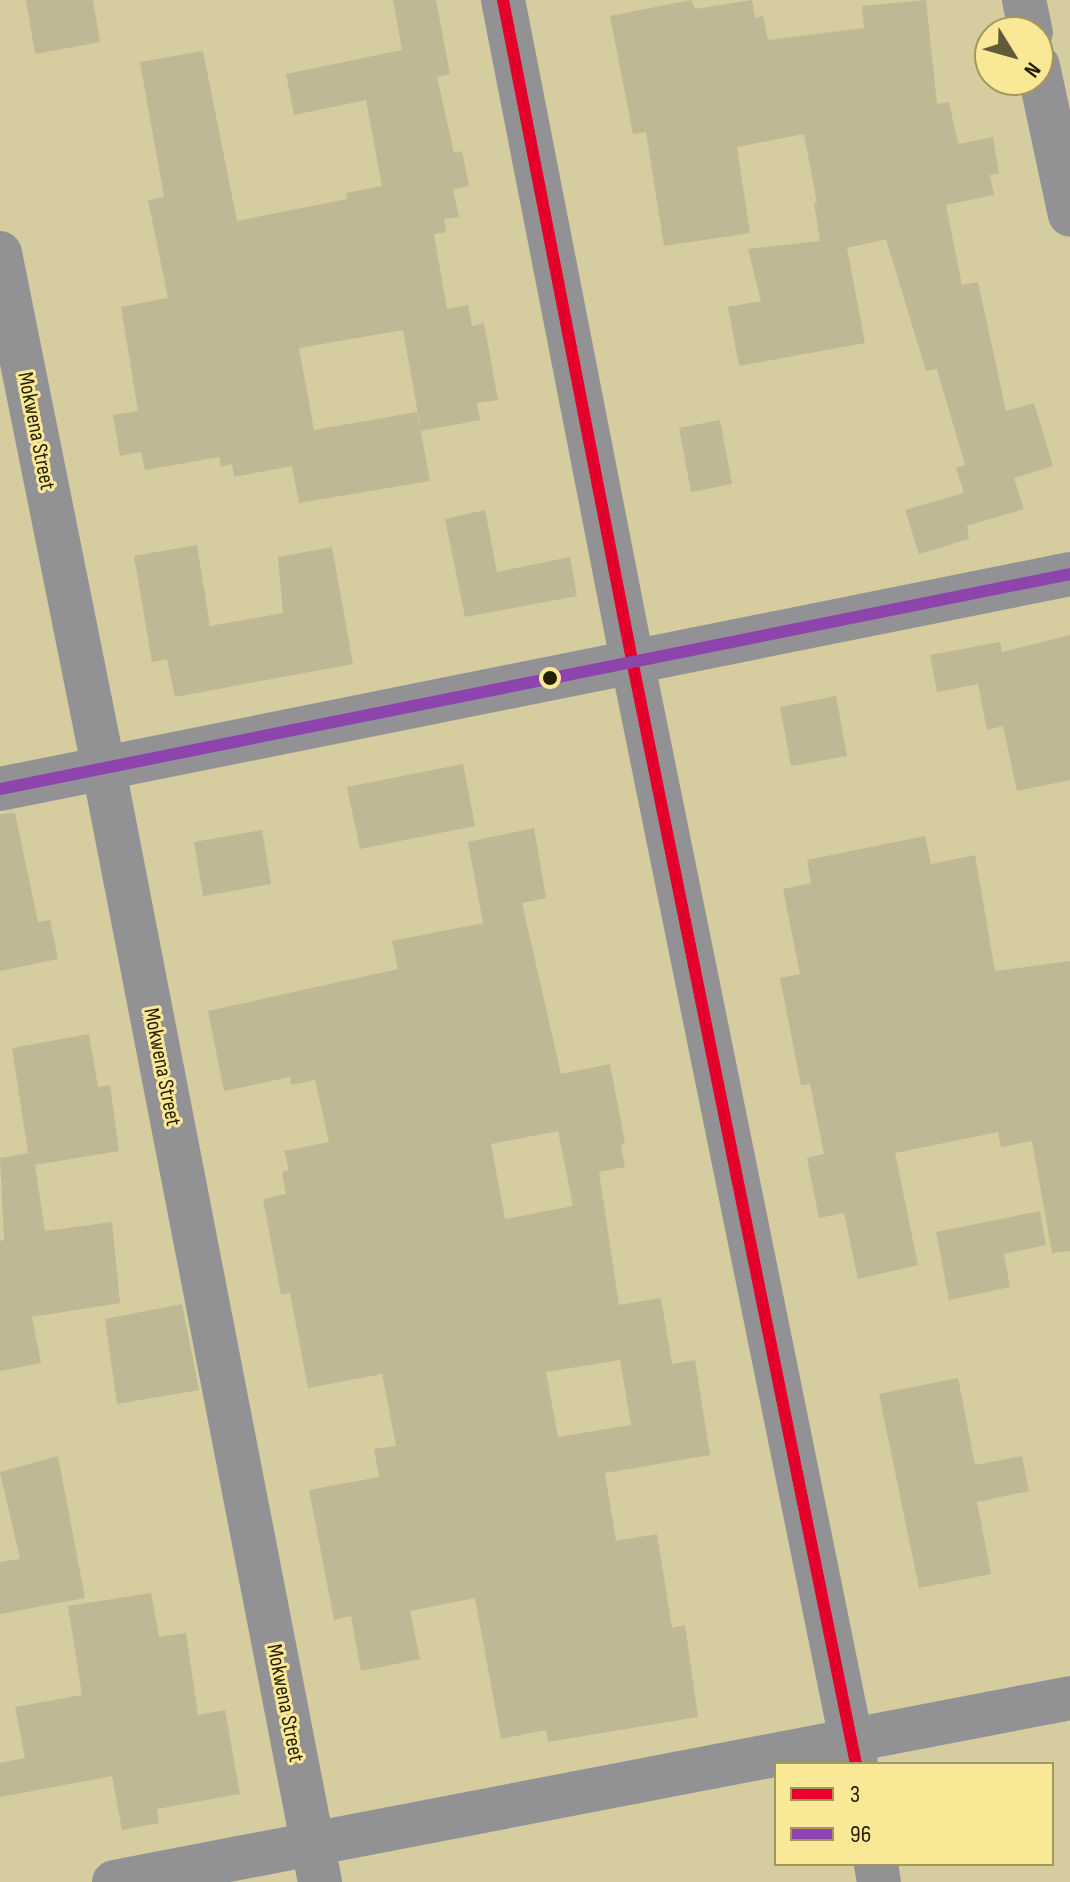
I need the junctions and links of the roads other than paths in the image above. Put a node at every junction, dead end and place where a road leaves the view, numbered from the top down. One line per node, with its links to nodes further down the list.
1 (503, 0): 6 (street)
2 (1044, 96): 3 (street)
3 (1070, 215)
4 (0, 253): 7 (street, Mokwena Street)
5 (1070, 574): 6 (street)
6 (632, 660): 7 (street); 10 (street)
7 (104, 770): 8 (street); 13 (street, Mokwena Street)
8 (0, 789)
9 (1070, 1698): 10 (street)
10 (853, 1751): 11 (street)
11 (800, 1762)
12 (774, 1767): 13 (street)
13 (316, 1862): 14 (street)
14 (114, 1882)

